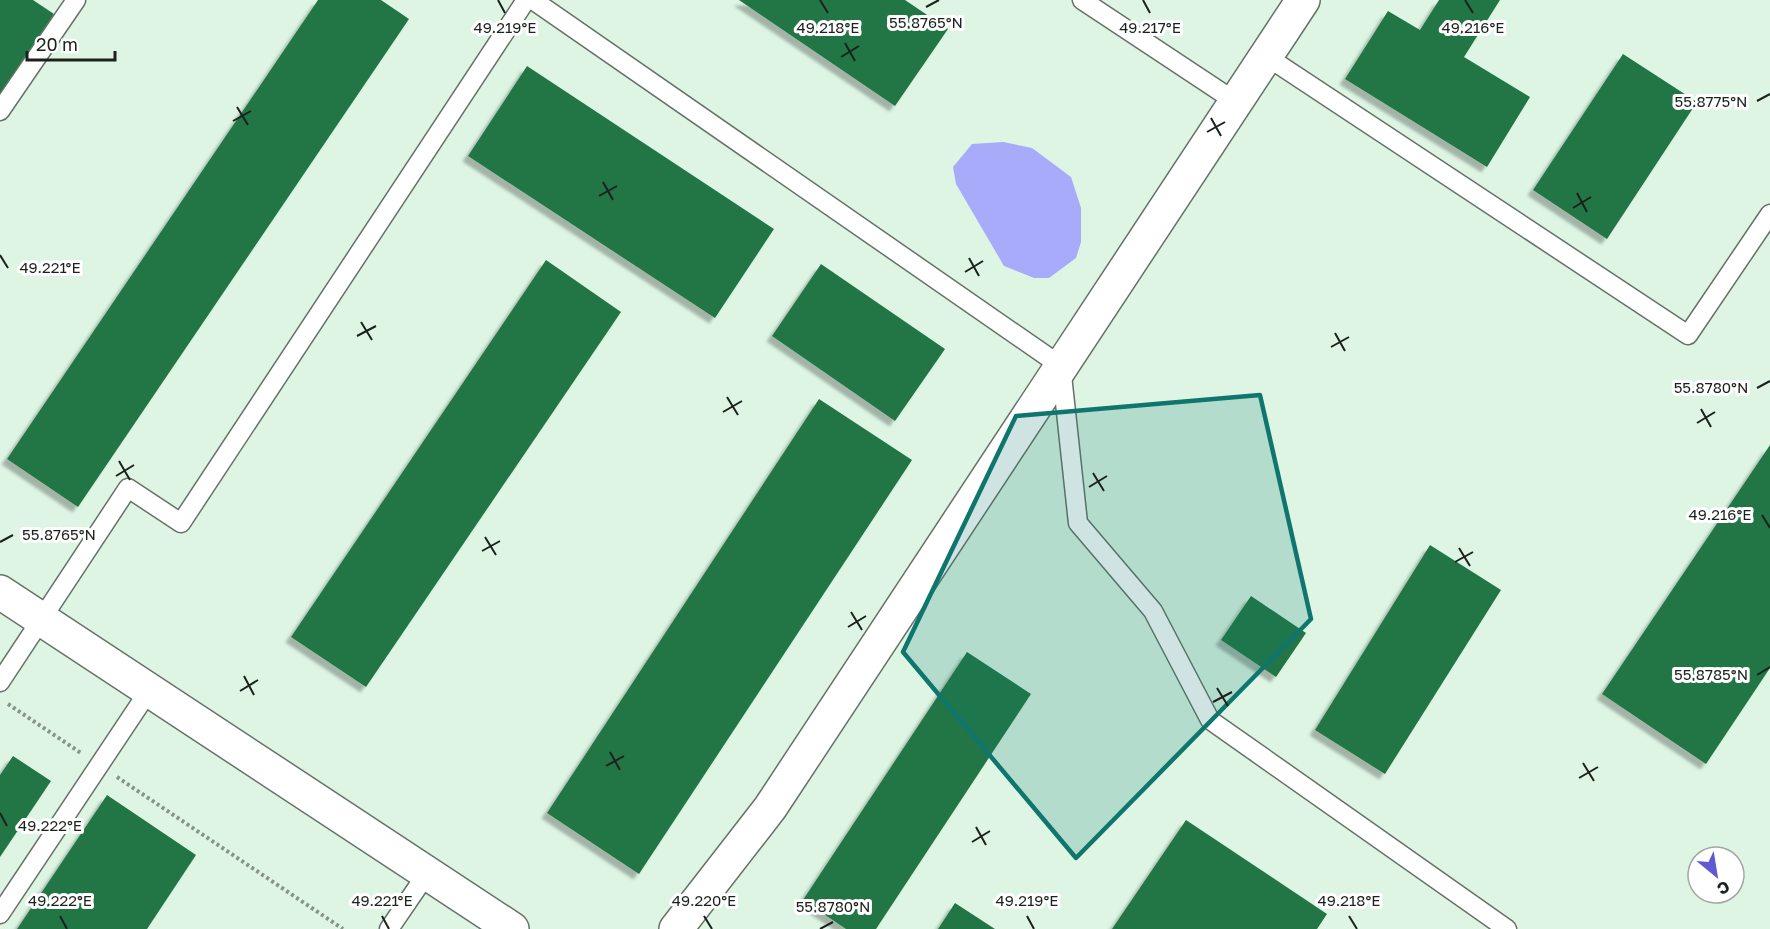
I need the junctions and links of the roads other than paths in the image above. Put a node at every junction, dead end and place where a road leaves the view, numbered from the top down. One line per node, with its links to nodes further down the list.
1 (76, 0): 8 (lane)
2 (526, 0): 12 (lane)
3 (533, 0): 10 (lane)
4 (1082, 0): 7 (lane)
5 (1303, 0): 6 (street)
6 (1266, 56): 7 (street); 9 (lane)
7 (1236, 102): 10 (street)
8 (0, 111)
9 (1770, 214)
10 (1061, 366): 19 (street); 20 (lane)
11 (0, 592): 12 (street)
12 (41, 619): 13 (lane); 14 (street)
13 (0, 682)
14 (150, 689): 15 (street); 16 (lane)
15 (428, 872): 17 (lane); 18 (street)
16 (0, 914)
17 (389, 929)
18 (512, 929)
19 (676, 929)
20 (1507, 929)

